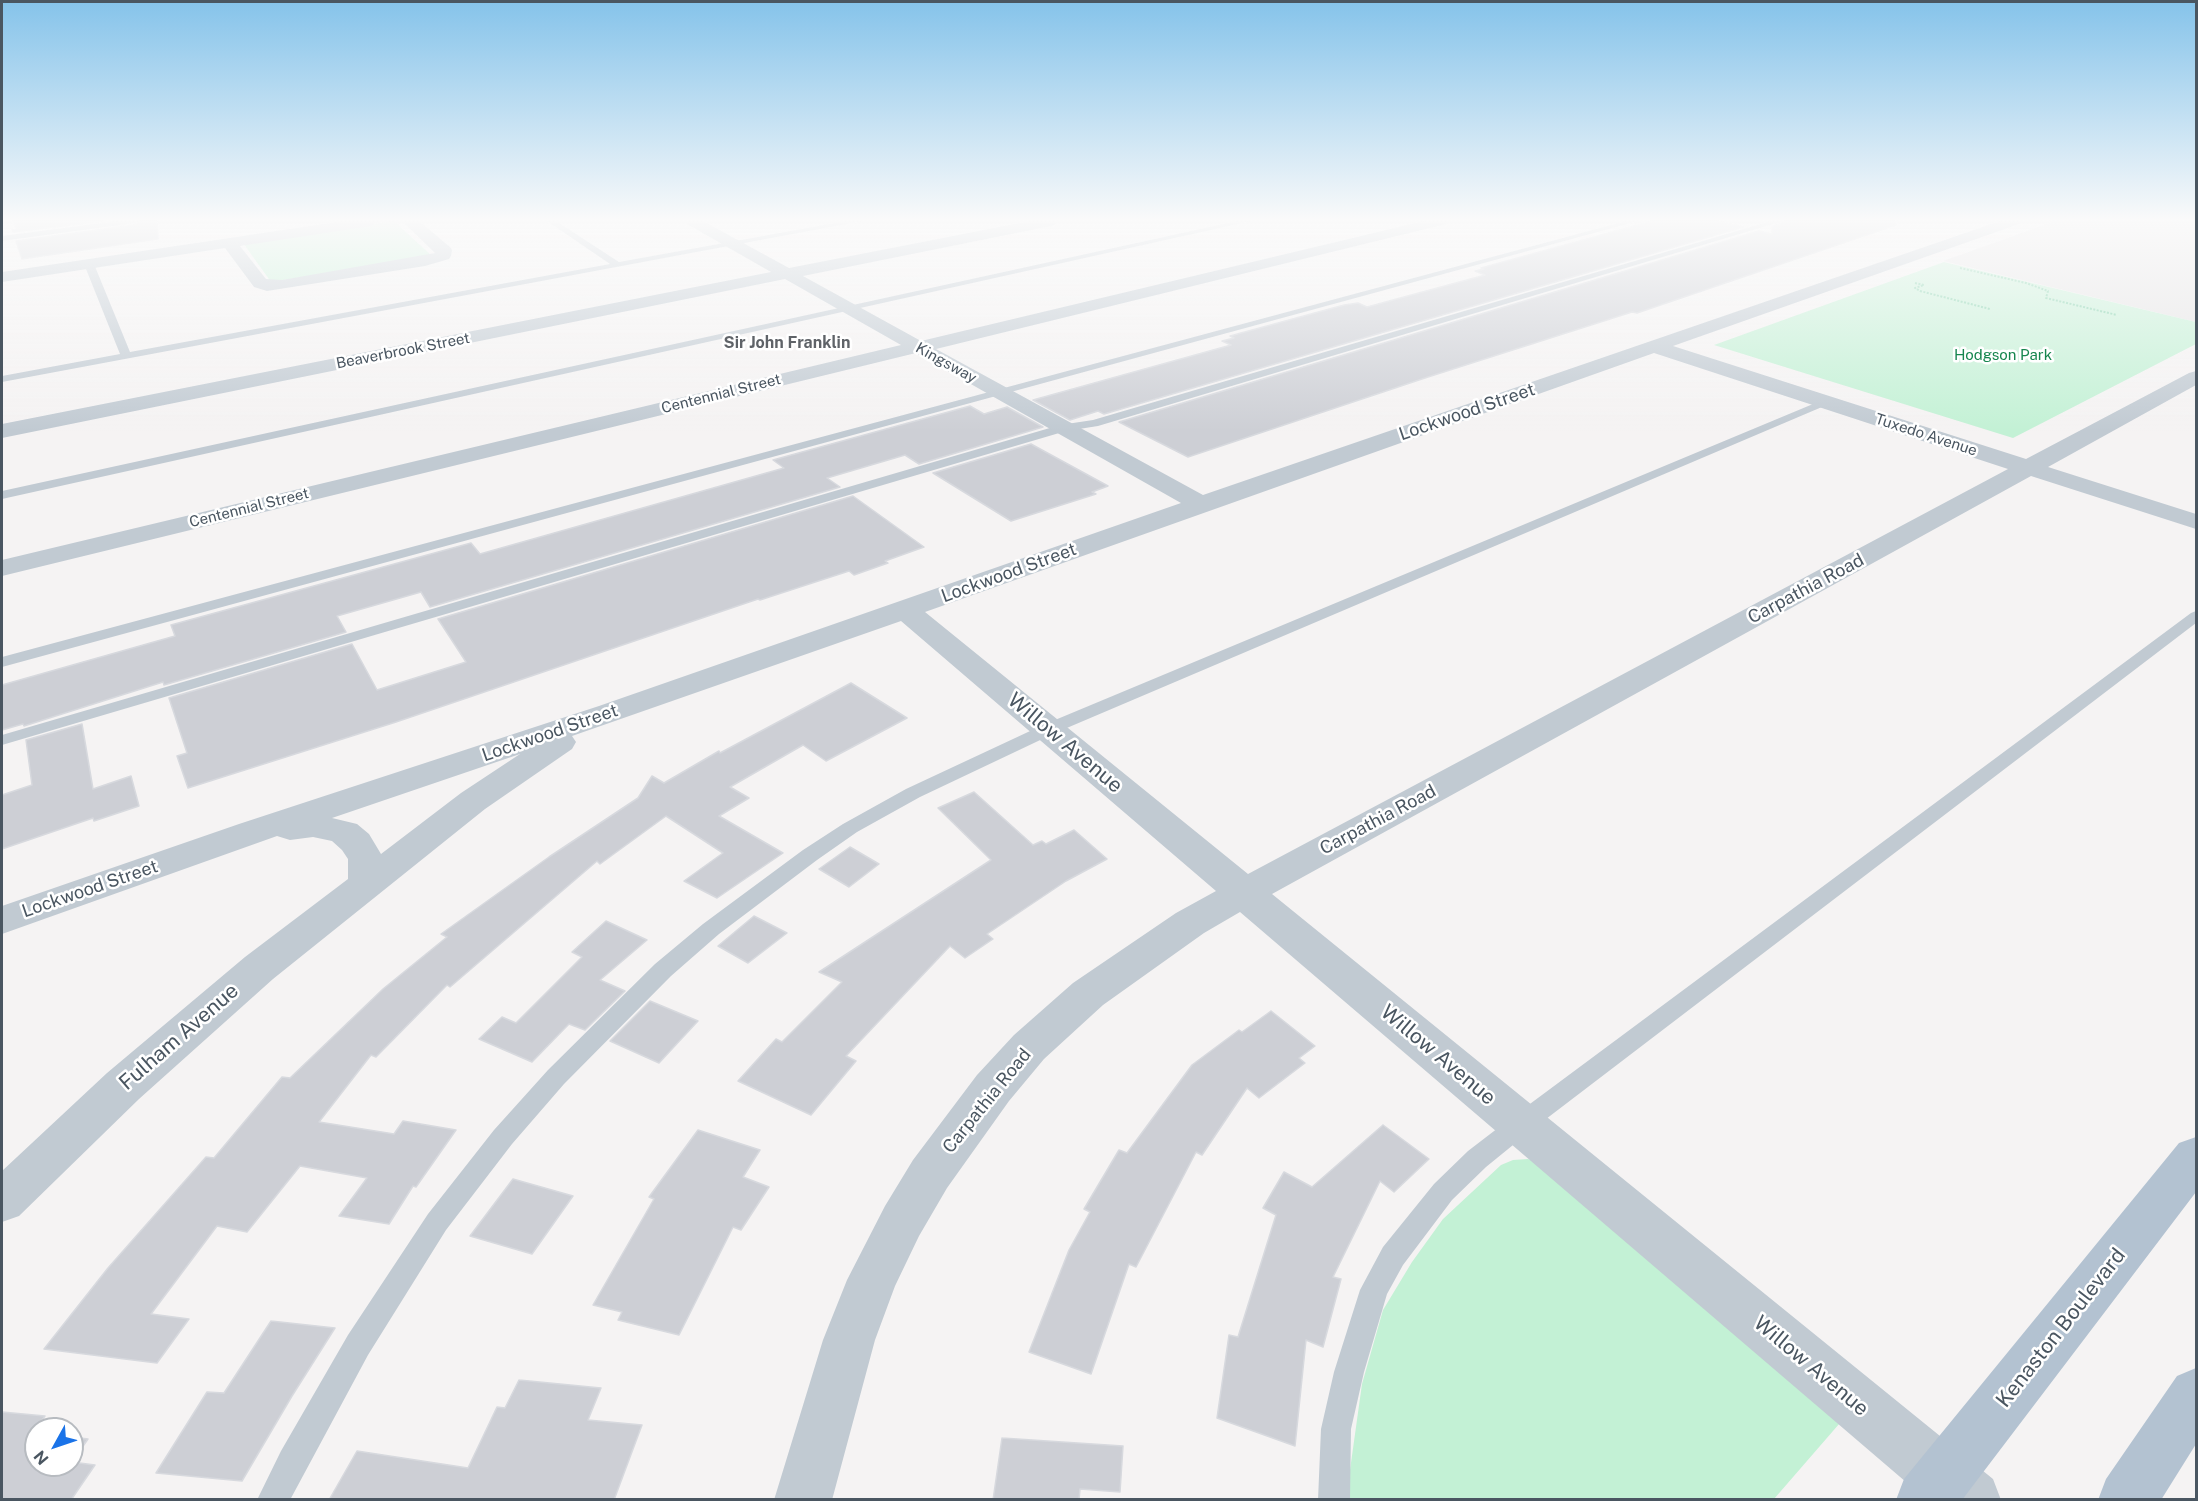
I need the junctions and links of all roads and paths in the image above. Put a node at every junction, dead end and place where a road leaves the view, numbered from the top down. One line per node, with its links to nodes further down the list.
1 (100, 291): 19 (lane)
2 (476, 291): 19 (lane)
3 (702, 291): 25 (street, Beaverbrook Street)
4 (818, 291): 14 (street, Kingsway)
5 (927, 291): 14 (lane)
6 (1150, 291): 17 (street, Centennial Street)
7 (1376, 291): 22 (lane)
8 (1541, 291): 24 (lane)
9 (1814, 291): 18 (street, Lockwood Street)
10 (1920, 291): 13 (path)
11 (2048, 291): 16 (path)
12 (1961, 297): 13 (path)
13 (1954, 300): 15 (path)
14 (849, 308): 17 (street, Kingsway); 27 (lane)
15 (1990, 309)
16 (2117, 315)
17 (917, 347): 22 (street, Kingsway); 30 (street, Centennial Street)
18 (1655, 347): 23 (street, Tuxedo Avenue); 28 (street, Lockwood Street)
19 (126, 356): 21 (lane)
20 (2196, 377): 26 (street, Carpathia Road)
21 (2, 379)
22 (1000, 393): 24 (street, Kingsway); 33 (lane)
23 (1825, 402): 26 (street, Tuxedo Avenue); 35 (lane)
24 (1064, 428): 28 (street, Kingsway); 36 (lane)
25 (2, 431)
26 (2030, 469): 29 (street, Tuxedo Avenue); 39 (street, Carpathia Road)
27 (2, 495)
28 (1201, 504): 31 (street, Lockwood Street)
29 (2196, 522)
30 (2, 568)
31 (904, 610): 34 (street, Lockwood Street); 35 (street, Willow Avenue)
32 (2196, 616): 41 (lane)
33 (2, 662)
34 (610, 713): 37 (street, Lockwood Street); 38 (street, Fulham Avenue)
35 (1049, 729): 39 (street, Willow Avenue); 46 (lane)
36 (2, 740)
37 (252, 832): 38 (street); 40 (street, Lockwood Street)
38 (367, 884): 43 (street, Fulham Avenue)
39 (1245, 892): 41 (street, Willow Avenue); 47 (street, Carpathia Road)
40 (2, 920)
41 (1520, 1125): 45 (street, Willow Avenue); 48 (lane)
42 (2196, 1157): 45 (main road, Kenaston Boulevard)
43 (2, 1201)
44 (2196, 1395): 49 (main road)
45 (1947, 1492)
46 (273, 1500)
47 (803, 1500)
48 (1334, 1500)
49 (2127, 1500)

